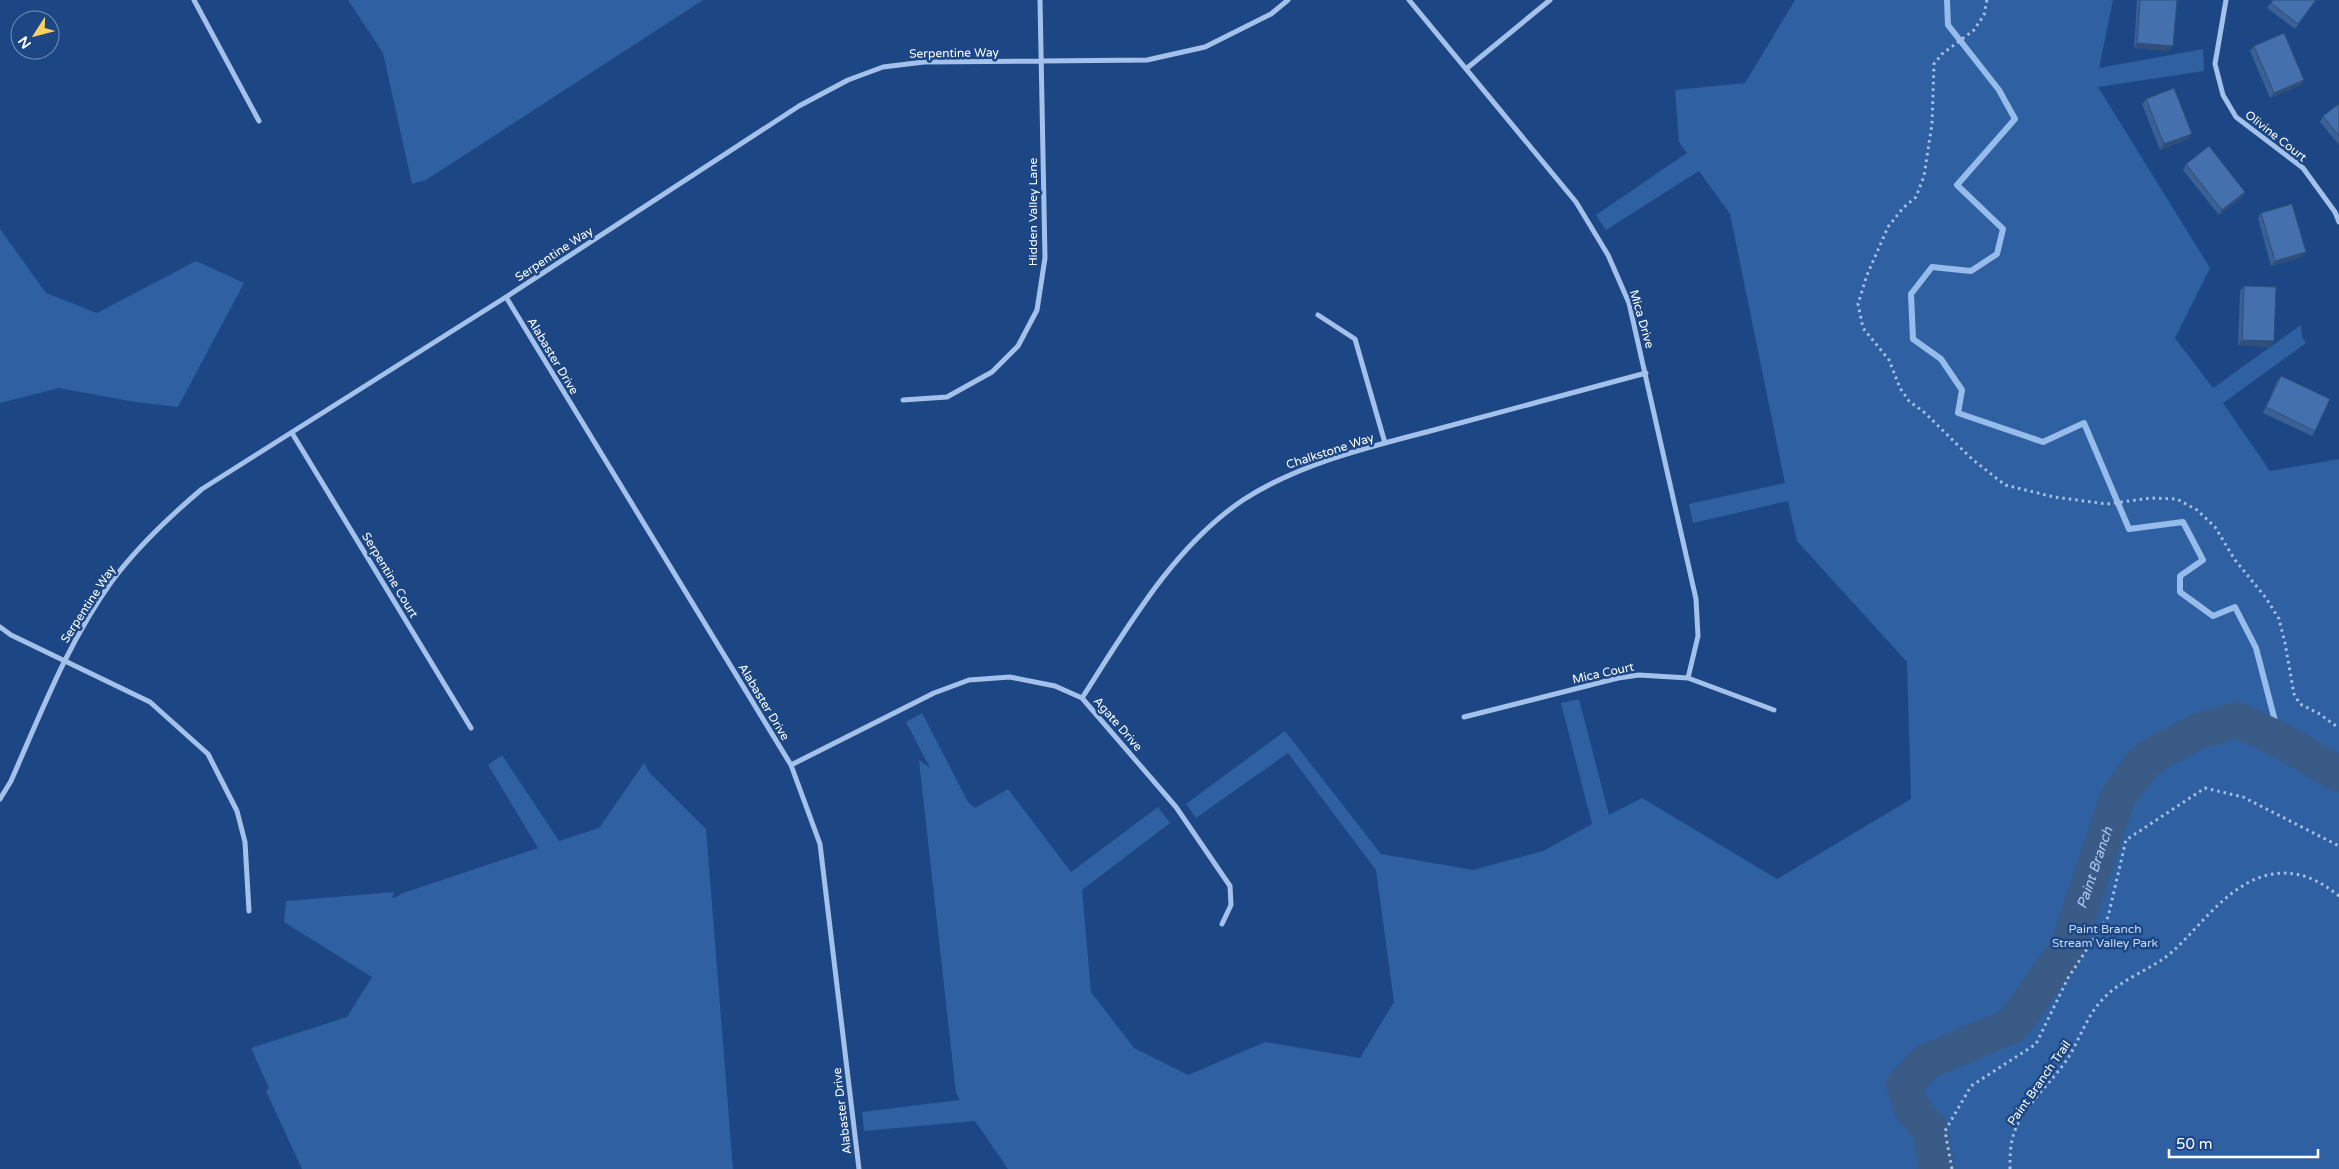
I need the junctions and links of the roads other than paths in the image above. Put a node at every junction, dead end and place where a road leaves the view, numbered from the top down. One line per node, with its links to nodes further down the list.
1 (194, 0): 9 (street)
2 (1040, 0): 7 (street, Hidden Valley Lane)
3 (1288, 0): 7 (street, Serpentine Way)
4 (1410, 0): 8 (street, Mica Drive)
5 (1550, 0): 8 (street)
6 (2226, 0): 10 (street, Olivine Court)
7 (1041, 62): 11 (street, Serpentine Way); 14 (street, Hidden Valley Lane)
8 (1466, 69): 13 (street, Mica Drive)
9 (259, 121)
10 (2339, 222)
11 (506, 297): 15 (street, Serpentine Way); 24 (street, Alabaster Drive)
12 (1318, 315): 16 (street)
13 (1646, 373): 16 (street, Chalkstone Way); 19 (street, Mica Drive)
14 (903, 400)
15 (292, 433): 18 (street, Serpentine Way); 23 (street, Serpentine Court)
16 (1385, 443): 20 (street, Chalkstone Way)
17 (0, 627): 18 (street)
18 (64, 659): 25 (street, Serpentine Way); 26 (street)
19 (1688, 678): 21 (street, Mica Court); 22 (street, Mica Court)
20 (1082, 698): 24 (street, Agate Drive); 27 (street, Agate Drive)
21 (1774, 710)
22 (1464, 717)
23 (471, 728)
24 (791, 765): 28 (street, Alabaster Drive)
25 (0, 799)
26 (249, 912)
27 (1222, 924)
28 (859, 1169)

